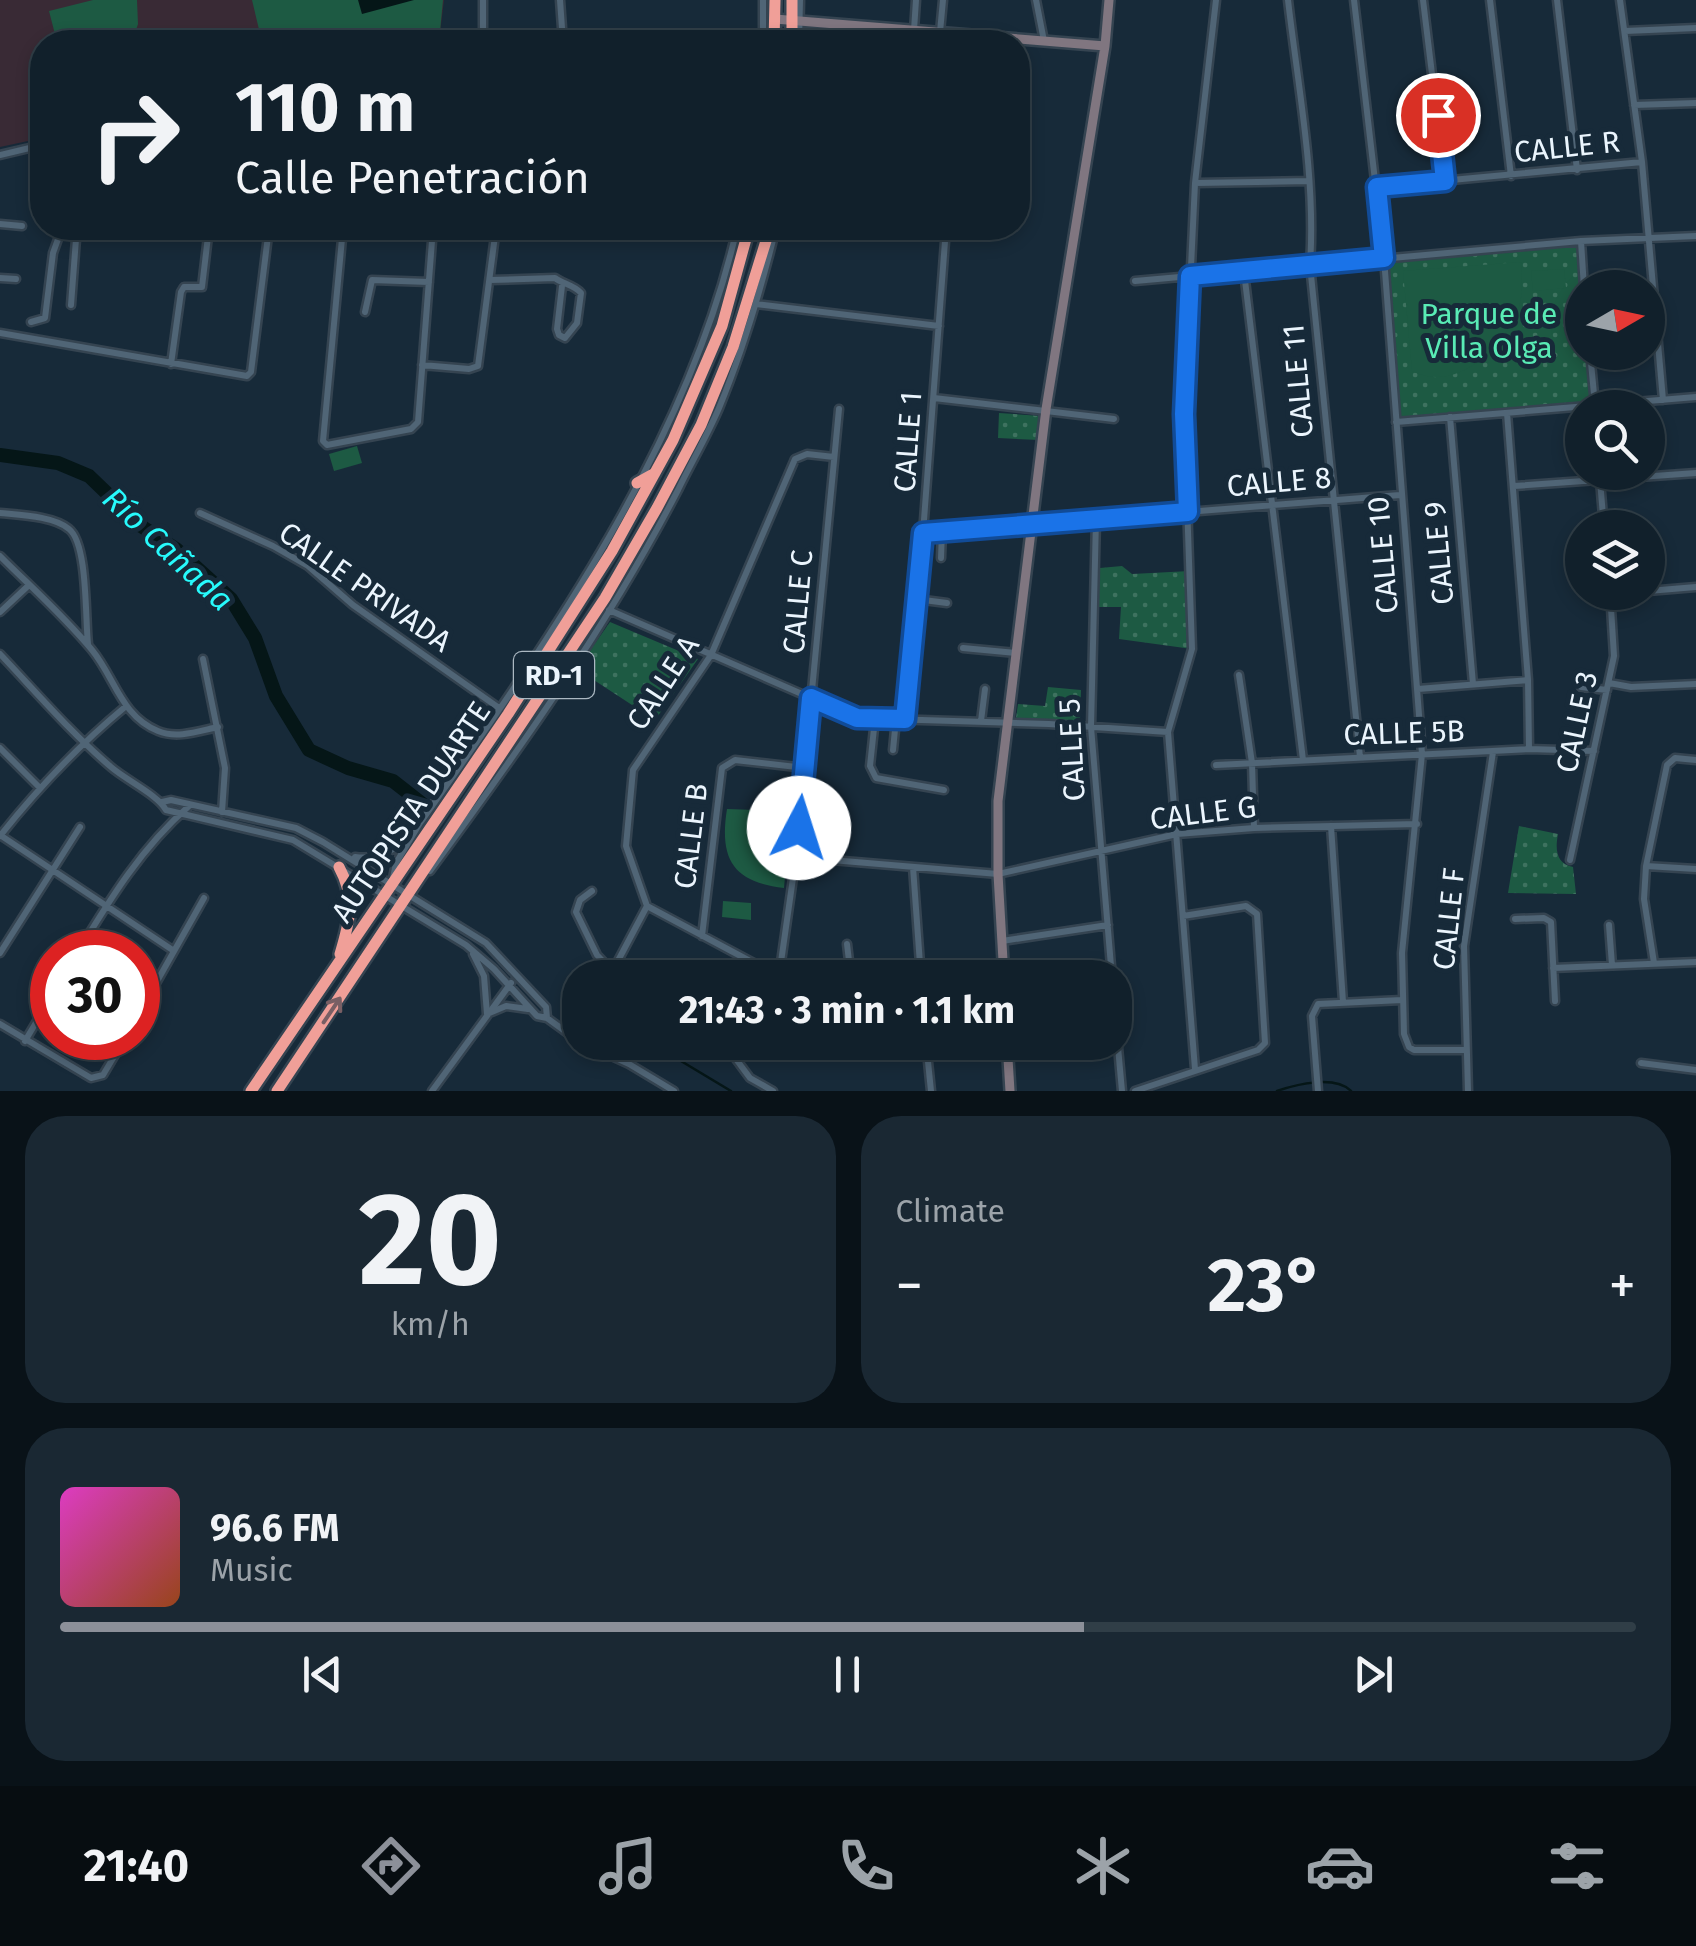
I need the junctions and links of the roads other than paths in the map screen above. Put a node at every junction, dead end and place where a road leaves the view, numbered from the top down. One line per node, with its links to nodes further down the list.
1 (482, 0): 21 (street)
2 (560, 0): 22 (street)
3 (764, 0): 23 (street)
4 (775, 0): 17 (highway)
5 (796, 0): 18 (highway)
6 (916, 0): 27 (street)
7 (943, 0): 28 (street)
8 (1036, 0): 31 (street)
9 (1109, 0): 32 (main road)
10 (1215, 0): 42 (street)
11 (1288, 0): 40 (street, CALLE 11)
12 (1354, 0): 43 (street, CALLE 10)
13 (1422, 0): 41 (street)
14 (1490, 0): 39 (street)
15 (1557, 0): 38 (street)
16 (1620, 0): 29 (street)
17 (775, 19): 18 (main road); 24 (highway)
18 (796, 20): 19 (main road); 25 (highway)
19 (852, 24): 26 (street); 27 (main road)
20 (1696, 28): 29 (street)
21 (483, 30)
22 (561, 30)
23 (763, 30)
24 (775, 30)
25 (796, 30)
26 (852, 30)
27 (914, 30)
28 (940, 30)
29 (1624, 30): 34 (street)
30 (1030, 41): 31 (main road)
31 (1044, 41): 32 (main road)
32 (1105, 46): 86 (main road)
33 (1696, 103): 34 (street)
34 (1634, 105): 37 (street)
35 (30, 148): 36 (street)
36 (0, 155)
37 (1642, 162): 38 (street, CALLE R); 47 (street)
38 (1577, 170): 39 (street, CALLE R)
39 (1512, 176): 41 (street, CALLE R)
40 (1309, 181): 42 (street); 62 (street, CALLE 11)
41 (1445, 181): 43 (street, CALLE R)
42 (1195, 183): 65 (street)
43 (1377, 187): 61 (street, CALLE 10)
44 (0, 224): 45 (street)
45 (22, 226)
46 (1696, 236): 47 (street)
47 (1648, 237): 60 (street); 80 (street)
48 (58, 240): 75 (street)
49 (76, 240): 73 (street)
50 (208, 240): 78 (street)
51 (267, 240): 78 (street)
52 (342, 240): 79 (street)
53 (432, 240): 70 (street)
54 (495, 240): 68 (street)
55 (733, 240): 96 (street)
56 (747, 240): 92 (highway, AUTOPISTA DUARTE / RD-1)
57 (769, 240): 184 (highway, AUTOPISTA DUARTE / RD-1)
58 (770, 240): 72 (street)
59 (945, 240): 76 (street, CALLE 1)
60 (1581, 241): 61 (street); 63 (street)
61 (1384, 258): 62 (street); 90 (street, CALLE 10)
62 (1310, 265): 64 (street); 99 (street, CALLE 11)
63 (1583, 270)
64 (1244, 272): 65 (street); 101 (street)
65 (1190, 276): 69 (street); 102 (street)
66 (0, 278): 67 (street)
67 (16, 279)
68 (490, 280): 71 (street); 79 (street)
69 (1135, 280)
70 (429, 282): 74 (street); 79 (street)
71 (562, 286): 71 (street)
72 (756, 304): 76 (street); 116 (street)
73 (70, 306)
74 (365, 312)
75 (32, 322)
76 (939, 326): 82 (street, CALLE 1)
77 (0, 332): 78 (street)
78 (172, 364)
79 (422, 365)
80 (1662, 390)
81 (1696, 397): 83 (street)
82 (934, 398): 86 (street); 108 (street, CALLE 1)
83 (1665, 400)
84 (1565, 408): 87 (street)
85 (839, 409): 91 (street, CALLE C)
86 (1046, 409): 88 (street); 106 (main road)
87 (1507, 413): 89 (street); 97 (street)
88 (1114, 418)
89 (1450, 418): 90 (street); 127 (street, CALLE 9)
90 (1396, 422): 98 (street, CALLE 10)
91 (834, 457): 123 (street, CALLE A); 133 (street, CALLE C)
92 (655, 473): 96 (highway); 100 (highway, AUTOPISTA DUARTE / RD-1)
93 (1696, 473): 94 (street)
94 (1665, 475)
95 (1565, 482): 97 (street)
96 (635, 486): 100 (highway); 135 (street)
97 (1514, 486): 126 (street)
98 (1400, 495): 99 (street, CALLE 8); 131 (street, CALLE 10)
99 (1332, 500): 101 (street, CALLE 8); 151 (street, CALLE 11)
100 (638, 505): 135 (highway, AUTOPISTA DUARTE / RD-1)
101 (1270, 505): 102 (street, CALLE 8); 152 (street)
102 (1188, 512): 105 (street, CALLE 8); 142 (street)
103 (0, 513): 119 (street)
104 (200, 513): 135 (street, CALLE PRIVADA)
105 (1096, 519): 106 (street, CALLE 8); 141 (street, CALLE 5)
106 (1030, 524): 107 (street, CALLE 8); 122 (main road)
107 (942, 531): 108 (street, CALLE 8); 110 (street)
108 (923, 533): 114 (street, CALLE 1)
109 (0, 556): 111 (street)
110 (940, 558)
111 (30, 585): 118 (street); 119 (street)
112 (1696, 587): 113 (street)
113 (1665, 590)
114 (916, 599): 115 (street); 137 (street, CALLE 1)
115 (947, 602)
116 (609, 610): 123 (street); 184 (street)
117 (1611, 610): 130 (street, CALLE 3)
118 (0, 612)
119 (88, 646): 134 (street)
120 (963, 648): 122 (street)
121 (0, 654): 144 (street)
122 (1016, 654): 139 (main road)
123 (711, 655): 133 (street); 186 (street, CALLE A)
124 (203, 660): 140 (street)
125 (1239, 675): 154 (street)
126 (1528, 680): 127 (street); 147 (street)
127 (1473, 684): 131 (street)
128 (1696, 684): 130 (street)
129 (1581, 687): 130 (street)
130 (1608, 687): 148 (street, CALLE 3)
131 (1418, 689): 150 (street, CALLE 10)
132 (985, 690): 138 (street)
133 (811, 698): 136 (street); 156 (street, CALLE C)
134 (125, 708): 140 (street); 144 (street)
135 (496, 717): 143 (highway, AUTOPISTA DUARTE / RD-1); 143 (highway); 163 (street)
136 (875, 719): 137 (street); 158 (street)
137 (901, 719): 138 (street); 146 (street, CALLE 1)
138 (981, 721): 139 (street)
139 (1008, 722): 141 (street); 180 (main road)
140 (218, 726): 161 (street)
141 (1091, 726): 142 (street); 171 (street, CALLE 5)
142 (1168, 732): 168 (street)
143 (492, 737): 181 (highway, AUTOPISTA DUARTE / RD-1)
144 (83, 742): 157 (street); 159 (street)
145 (0, 748): 157 (street)
146 (893, 750)
147 (1529, 750): 148 (street, CALLE 5B); 149 (street, CALLE 5B)
148 (1594, 751): 174 (street, CALLE 3)
149 (1493, 752): 150 (street, CALLE 5B); 225 (street, CALLE F)
150 (1422, 754): 151 (street, CALLE 5B); 164 (street, CALLE 10)
151 (1360, 757): 152 (street, CALLE 5B)
152 (1303, 760): 154 (street, CALLE 5B)
153 (1696, 760): 176 (street)
154 (1252, 763): 155 (street, CALLE 5B); 167 (street)
155 (1216, 765)
156 (805, 768): 173 (street, CALLE C); 192 (street, CALLE B)
157 (39, 787): 169 (street)
158 (944, 790)
159 (162, 802): 160 (street); 162 (street)
160 (190, 805): 161 (street); 162 (street)
161 (222, 812): 170 (street)
162 (178, 815): 172 (street); 185 (street)
163 (420, 823): 175 (street); 181 (street)
164 (1417, 824): 166 (street, CALLE G); 214 (street, CALLE 10)
165 (80, 826): 179 (street)
166 (1331, 826): 167 (street, CALLE G); 216 (street)
167 (1254, 828): 168 (street, CALLE G)
168 (1177, 834): 171 (street, CALLE G); 187 (street)
169 (0, 836): 179 (street)
170 (324, 842): 172 (street); 175 (street)
171 (1101, 851): 180 (street, CALLE G); 189 (street, CALLE 5)
172 (317, 854): 175 (street)
173 (796, 857): 177 (street, CALLE G); 201 (street, CALLE C)
174 (1570, 860)
175 (343, 862): 181 (street); 181 (street); 209 (highway)
176 (1646, 866): 178 (street); 207 (street)
177 (913, 867): 180 (street, CALLE G); 203 (street)
178 (1696, 869)
179 (52, 873): 185 (street); 197 (street)
180 (998, 874): 193 (main road)
181 (389, 890): 184 (street); 184 (street); 209 (highway, AUTOPISTA DUARTE / RD-1)
182 (592, 891): 198 (street)
183 (204, 898): 196 (street)
184 (406, 900): 195 (street); 212 (street); 237 (highway, AUTOPISTA DUARTE / RD-1, one-way to 184)
185 (106, 905): 191 (street); 196 (street)
186 (647, 906): 192 (street); 199 (street)
187 (1182, 916): 234 (street); 234 (street)
188 (1515, 919): 210 (street)
189 (1108, 925): 193 (street); 205 (street, CALLE 5)
190 (1609, 925): 208 (street)
191 (91, 930)
192 (702, 936): 200 (street)
193 (1002, 942): 204 (main road)
194 (847, 944): 202 (street)
195 (466, 945): 213 (street); 218 (street)
196 (174, 951): 211 (street)
197 (0, 953)
198 (602, 960)
199 (622, 960)
200 (747, 960)
201 (781, 960)
202 (849, 960)
203 (920, 960)
204 (1003, 960)
205 (1111, 960)
206 (1696, 962): 207 (street)
207 (1654, 963): 208 (street)
208 (1612, 965): 210 (street)
209 (336, 966): 236 (highway, AUTOPISTA DUARTE / RD-1)
210 (1553, 968): 215 (street)
211 (160, 976)
212 (517, 976): 213 (street); 219 (street)
213 (509, 986): 217 (street); 218 (street)
214 (1402, 1000): 216 (street); 225 (street, CALLE 10)
215 (1555, 1000)
216 (1344, 1002): 245 (street)
217 (532, 1010): 218 (street); 219 (street)
218 (487, 1014): 238 (street)
219 (547, 1018): 221 (street)
220 (0, 1024): 223 (street)
221 (562, 1029)
222 (30, 1034): 223 (street)
223 (26, 1041): 224 (street)
224 (30, 1043)
225 (1466, 1050): 246 (street, CALLE F)
226 (58, 1060): 227 (street)
227 (112, 1060)
228 (619, 1060): 239 (street)
229 (737, 1060): 240 (street)
230 (928, 1060): 241 (street)
231 (1009, 1060): 242 (main road)
232 (1119, 1060): 243 (street)
233 (1642, 1063): 235 (street)
234 (1195, 1070): 244 (street)
235 (1696, 1070)
236 (251, 1091)
237 (277, 1091)
238 (432, 1091)
239 (674, 1091)
240 (774, 1091)
241 (931, 1091)
242 (1010, 1091)
243 (1122, 1091)
244 (1135, 1091)
245 (1318, 1091)
246 (1468, 1091)

